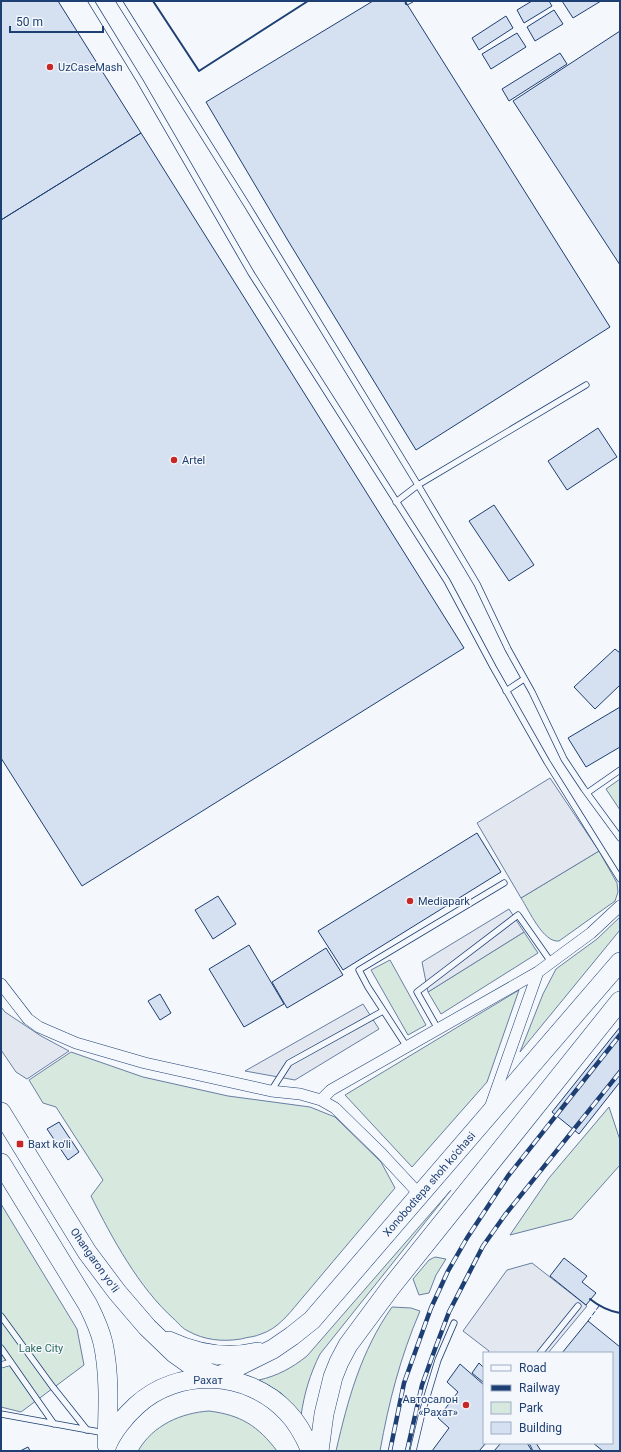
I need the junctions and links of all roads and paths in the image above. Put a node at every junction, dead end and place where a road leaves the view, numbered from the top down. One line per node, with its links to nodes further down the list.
1 (91, 1): 5 (lane)
2 (119, 1): 4 (lane)
3 (586, 385): 4 (lane)
4 (418, 485): 5 (lane); 6 (lane)
5 (396, 502): 7 (lane)
6 (524, 679): 7 (lane); 9 (lane)
7 (506, 691): 11 (lane)
8 (620, 770): 9 (lane)
9 (586, 793): 10 (lane)
10 (620, 838)
11 (620, 879)
12 (504, 883): 19 (lane)
13 (620, 906): 14 (street)
14 (551, 962): 16 (street); 20 (lane)
15 (620, 962): 25 (highway, Xonobodtepa shoh ko'chasi)
16 (538, 972): 20 (street); 25 (street)
17 (1, 984): 22 (street)
18 (620, 1001): 43 (highway)
19 (383, 1011): 21 (lane); 22 (lane)
20 (438, 1029): 21 (street)
21 (407, 1047): 23 (street)
22 (271, 1091): 23 (street)
23 (321, 1100): 27 (street)
24 (1, 1112): 31 (highway, Ohangaron yoʻli)
25 (487, 1117): 27 (highway, Xonobodtepa shoh ko'chasi)
26 (1, 1163): 41 (highway)
27 (420, 1195): 33 (highway, Xonobodtepa shoh ko'chasi)
28 (578, 1306): 34 (lane)
29 (1, 1316): 40 (lane)
30 (454, 1323): 44 (lane)
31 (147, 1327): 33 (highway); 37 (highway, Ohangaron yoʻli)
32 (1, 1348): 35 (lane)
33 (273, 1349): 37 (highway, Xonobodtepa shoh ko'chasi)
34 (541, 1352)
35 (11, 1362): 36 (lane); 39 (lane)
36 (1, 1365)
37 (222, 1379): 41 (highway, Рахат); 42 (highway, Рахат)
38 (1, 1414): 39 (lane)
39 (54, 1424): 40 (lane)
40 (87, 1430): 41 (lane)
41 (108, 1440)
42 (311, 1451)
43 (319, 1451)
44 (413, 1451)

